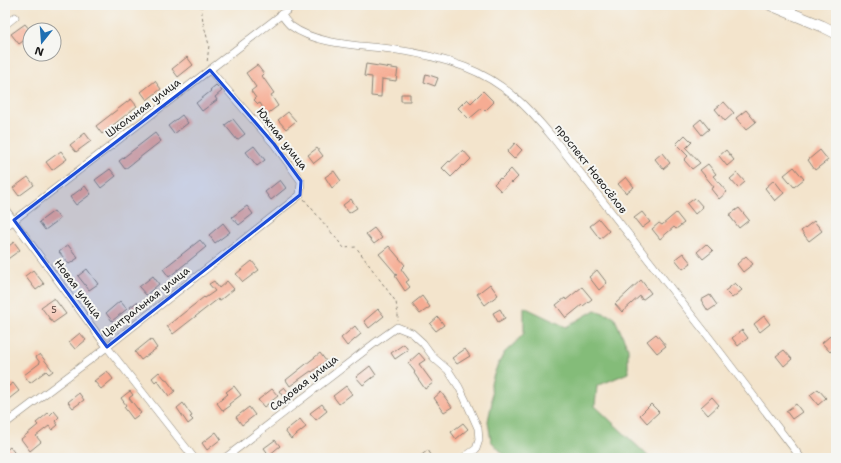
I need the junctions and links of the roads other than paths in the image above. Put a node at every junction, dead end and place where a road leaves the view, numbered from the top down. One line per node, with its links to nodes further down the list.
1 (294, 5): 3 (street, Школьная улица)
2 (771, 5): 6 (highway)
3 (282, 14): 7 (street, Школьная улица); 17 (street, проспект Новосёлов)
4 (15, 18): 5 (street)
5 (5, 25)
6 (836, 33)
7 (210, 70): 8 (street, Южная улица); 10 (street, Школьная улица)
8 (300, 195): 12 (street, Центральная улица)
9 (5, 208): 10 (street, Новая улица)
10 (14, 220): 11 (street, Школьная улица); 12 (street, Новая улица)
11 (5, 227)
12 (107, 346): 13 (street, Центральная улица); 14 (street, Новая улица)
13 (5, 424)
14 (194, 458)
15 (225, 458): 16 (street, Садовая улица)
16 (464, 458)
17 (801, 458)

